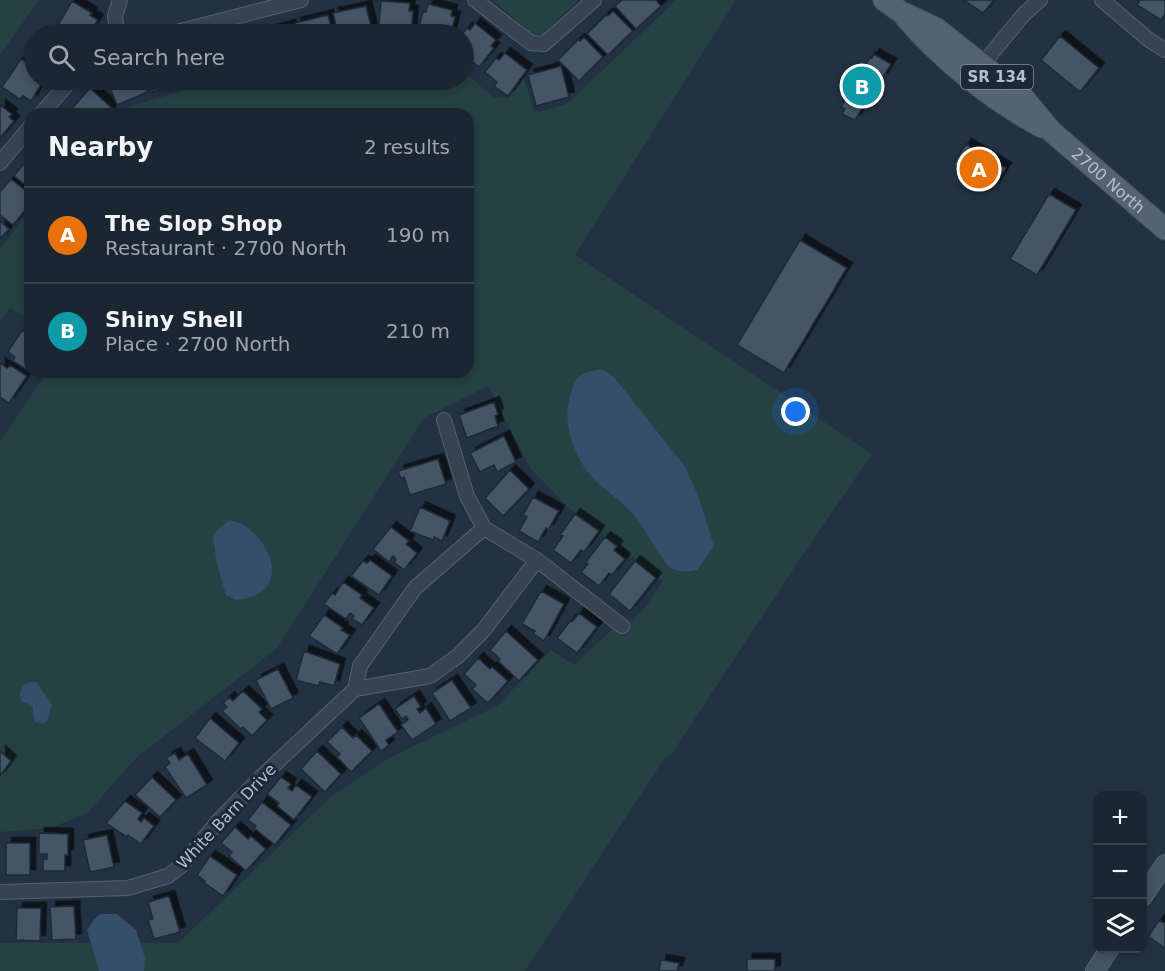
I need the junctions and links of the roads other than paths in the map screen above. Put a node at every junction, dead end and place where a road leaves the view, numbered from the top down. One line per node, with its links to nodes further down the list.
1 (120, 0): 9 (street)
2 (301, 0): 7 (street)
3 (475, 0): 4 (street)
4 (594, 0)
5 (1040, 0): 12 (street)
6 (1102, 0): 11 (street)
7 (282, 2): 10 (street)
8 (893, 6): 12 (main road, 2700 North / SR 134); 15 (main road, 2700 North / SR 134)
9 (115, 24)
10 (204, 24)
11 (1165, 50)
12 (982, 65): 15 (main road, 2700 North / SR 134)
13 (62, 90): 14 (street)
14 (46, 108)
15 (1051, 131): 18 (main road, 2700 North / SR 134)
16 (24, 135): 17 (street)
17 (0, 163)
18 (1165, 229)
19 (444, 420): 20 (street)
20 (484, 528): 21 (street); 23 (street, White Barn Drive)
21 (537, 560): 22 (street); 23 (street)
22 (622, 626)
23 (355, 689): 25 (street, White Barn Drive)
24 (1163, 872): 26 (main road)
25 (0, 892)
26 (1147, 893)
27 (1107, 953): 28 (main road)
28 (1095, 971)

